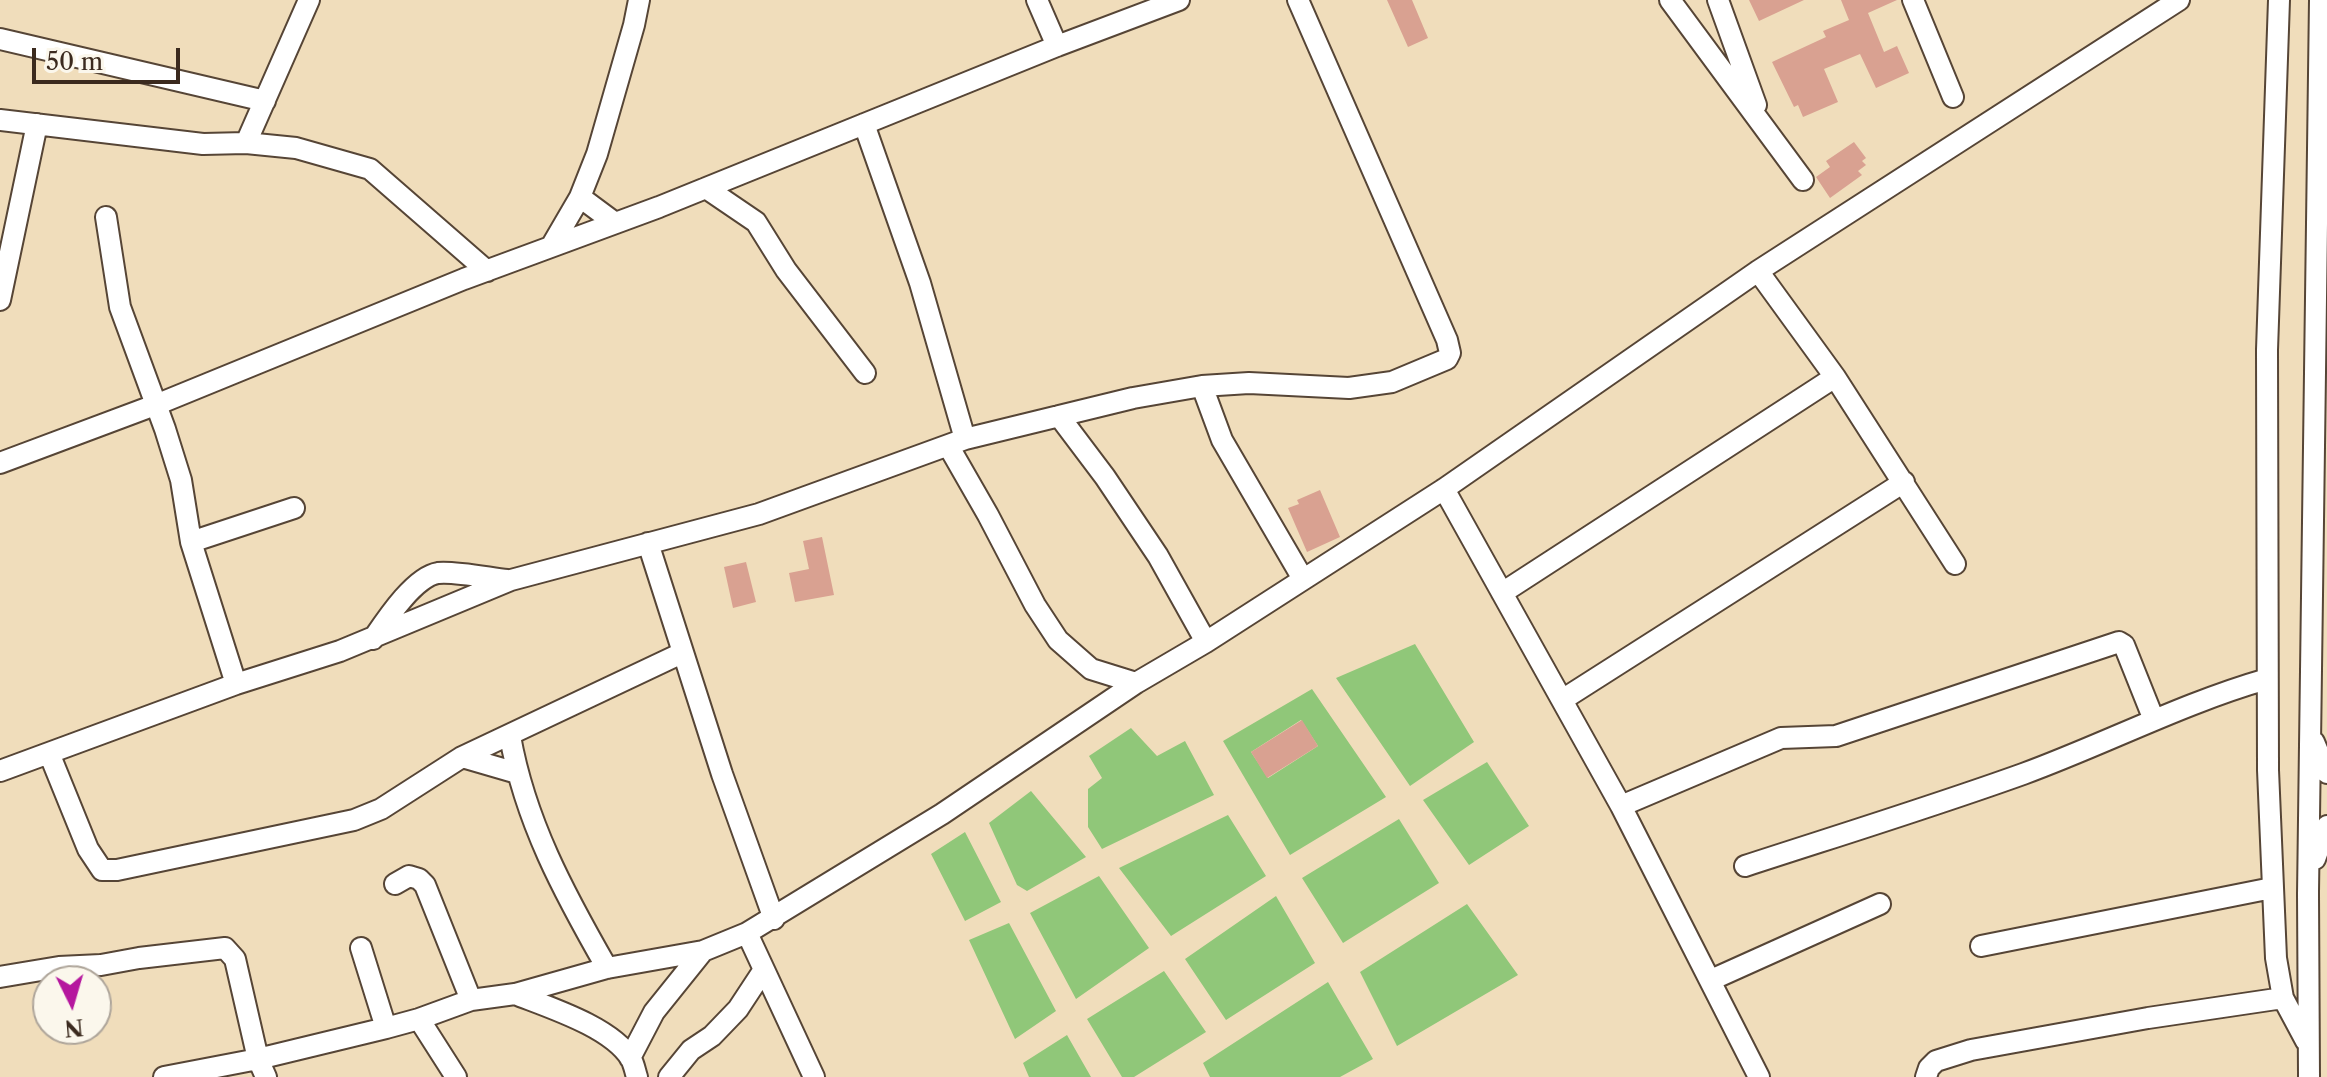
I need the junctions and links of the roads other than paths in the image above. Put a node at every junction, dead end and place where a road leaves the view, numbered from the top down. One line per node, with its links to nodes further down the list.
1 (309, 0): 15 (street)
2 (639, 0): 23 (street)
3 (1037, 0): 13 (street)
4 (1179, 0): 13 (street)
5 (1298, 0): 32 (street)
6 (1670, 0): 19 (street)
7 (1718, 0): 19 (street)
8 (1913, 0): 14 (street)
9 (2179, 0): 28 (street)
10 (2279, 0): 51 (street)
11 (2320, 0): 49 (street)
12 (0, 39): 15 (street)
13 (1057, 46): 18 (street)
14 (1953, 97)
15 (265, 101): 20 (street)
16 (0, 120): 17 (street)
17 (37, 124): 20 (street); 29 (street)
18 (864, 124): 22 (street); 35 (street)
19 (1764, 126): 21 (street)
20 (246, 143): 27 (street)
21 (1803, 180)
22 (706, 188): 25 (street); 30 (street)
23 (580, 197): 25 (street); 26 (street)
24 (106, 217): 33 (street)
25 (615, 223): 26 (street)
26 (552, 245): 27 (street)
27 (487, 271): 33 (street)
28 (1758, 271): 31 (street); 38 (street)
29 (0, 300)
30 (865, 373)
31 (1835, 377): 37 (street); 45 (street)
32 (1202, 386): 34 (street); 43 (street)
33 (155, 404): 36 (street); 40 (street)
34 (1059, 416): 35 (street); 47 (street)
35 (957, 443): 41 (street); 52 (street)
36 (0, 463)
37 (1904, 482): 42 (street); 54 (street)
38 (1444, 489): 43 (street); 45 (street)
39 (294, 508): 40 (street)
40 (191, 542): 53 (street)
41 (648, 543): 44 (street); 48 (street)
42 (1955, 564)
43 (1303, 579): 47 (street)
44 (511, 580): 46 (street); 46 (street)
45 (1502, 593): 54 (street)
46 (373, 639): 53 (street)
47 (1206, 642): 52 (street)
48 (682, 653): 57 (street); 70 (street)
49 (2310, 659): 50 (street); 56 (street)
50 (2327, 676)
51 (2267, 679): 55 (street); 67 (street)
52 (1136, 683): 70 (street)
53 (236, 684): 58 (street)
54 (1562, 700): 63 (street)
55 (2154, 720): 63 (street); 65 (street)
56 (2310, 722): 62 (street); 68 (street)
57 (510, 736): 59 (street); 61 (street)
58 (49, 753): 59 (street); 60 (street)
59 (462, 757): 61 (street)
60 (0, 771)
61 (517, 773): 75 (street)
62 (2327, 773)
63 (1621, 806): 78 (street)
64 (2327, 826): 68 (street)
65 (1745, 866)
66 (395, 884): 81 (street)
67 (2272, 888): 72 (street); 80 (street)
68 (2317, 898): 84 (street)
69 (1880, 904): 78 (street)
70 (774, 919): 71 (street)
71 (747, 933): 74 (street); 76 (street)
72 (1981, 946)
73 (361, 948): 83 (street)
74 (703, 951): 75 (street); 86 (street)
75 (607, 968): 79 (street)
76 (763, 971): 89 (street); 90 (street)
77 (0, 977): 85 (street)
78 (1711, 980): 91 (street)
79 (515, 994): 81 (street); 86 (street)
80 (2283, 998): 84 (street); 92 (street)
81 (471, 1000): 82 (street)
82 (419, 1019): 83 (street); 88 (street)
83 (386, 1028): 85 (street)
84 (2309, 1047): 93 (street)
85 (262, 1068): 87 (street)
86 (634, 1068)
87 (164, 1077)
88 (456, 1077)
89 (669, 1077)
90 (814, 1077)
91 (1759, 1077)
92 (1926, 1077)
93 (2309, 1077)

